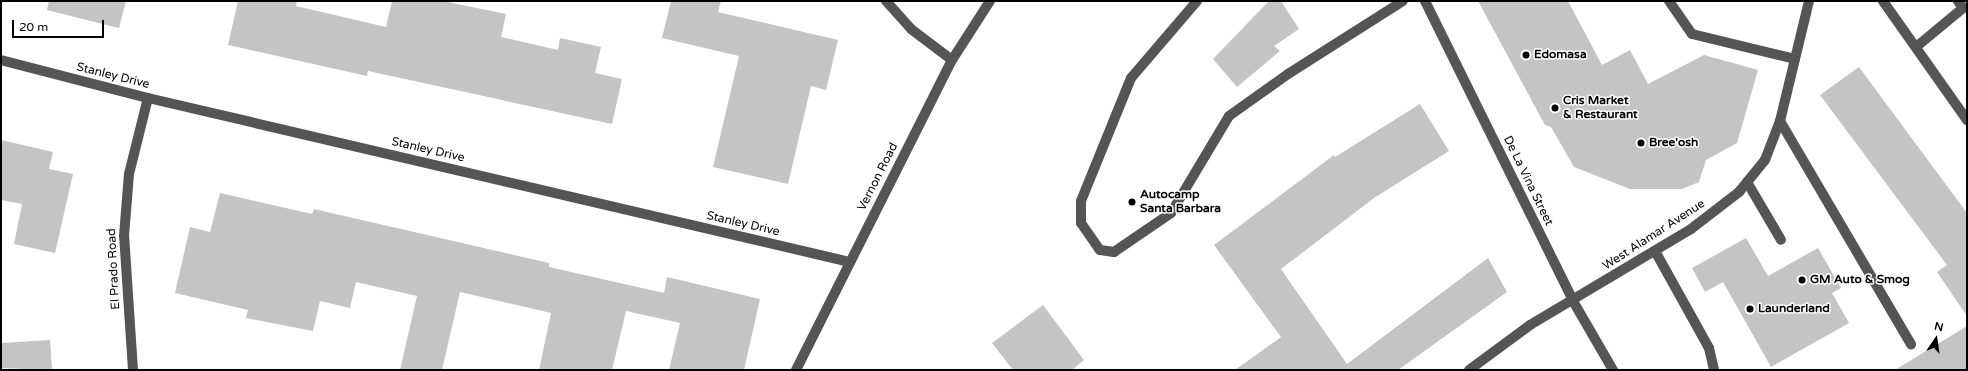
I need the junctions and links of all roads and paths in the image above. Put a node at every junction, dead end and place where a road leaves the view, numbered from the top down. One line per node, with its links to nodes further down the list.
1 (886, 1): 13 (street)
2 (990, 1): 13 (street, Vernon Road)
3 (1197, 1): 4 (street)
4 (1403, 1)
5 (1425, 1): 21 (street, De La Vina Street)
6 (1669, 1): 11 (street)
7 (1809, 1): 11 (street, West Alamar Avenue)
8 (1883, 1): 10 (street)
9 (1958, 1): 10 (street)
10 (1916, 47): 15 (street)
11 (1795, 59): 16 (street, West Alamar Avenue)
12 (1, 60): 14 (street, Stanley Drive)
13 (952, 60): 20 (street, Vernon Road)
14 (148, 98): 20 (street, Stanley Drive); 23 (street, El Prado Road)
15 (1967, 120)
16 (1780, 121): 17 (street, West Alamar Avenue); 22 (street)
17 (1747, 182): 18 (street); 19 (street, West Alamar Avenue)
18 (1781, 240)
19 (1655, 251): 21 (street, West Alamar Avenue); 27 (street)
20 (850, 262): 24 (street, Vernon Road)
21 (1573, 301): 25 (street, West Alamar Avenue); 26 (street, De La Vina Street)
22 (1911, 344)
23 (133, 370)
24 (796, 370)
25 (1469, 370)
26 (1613, 370)
27 (1714, 370)

